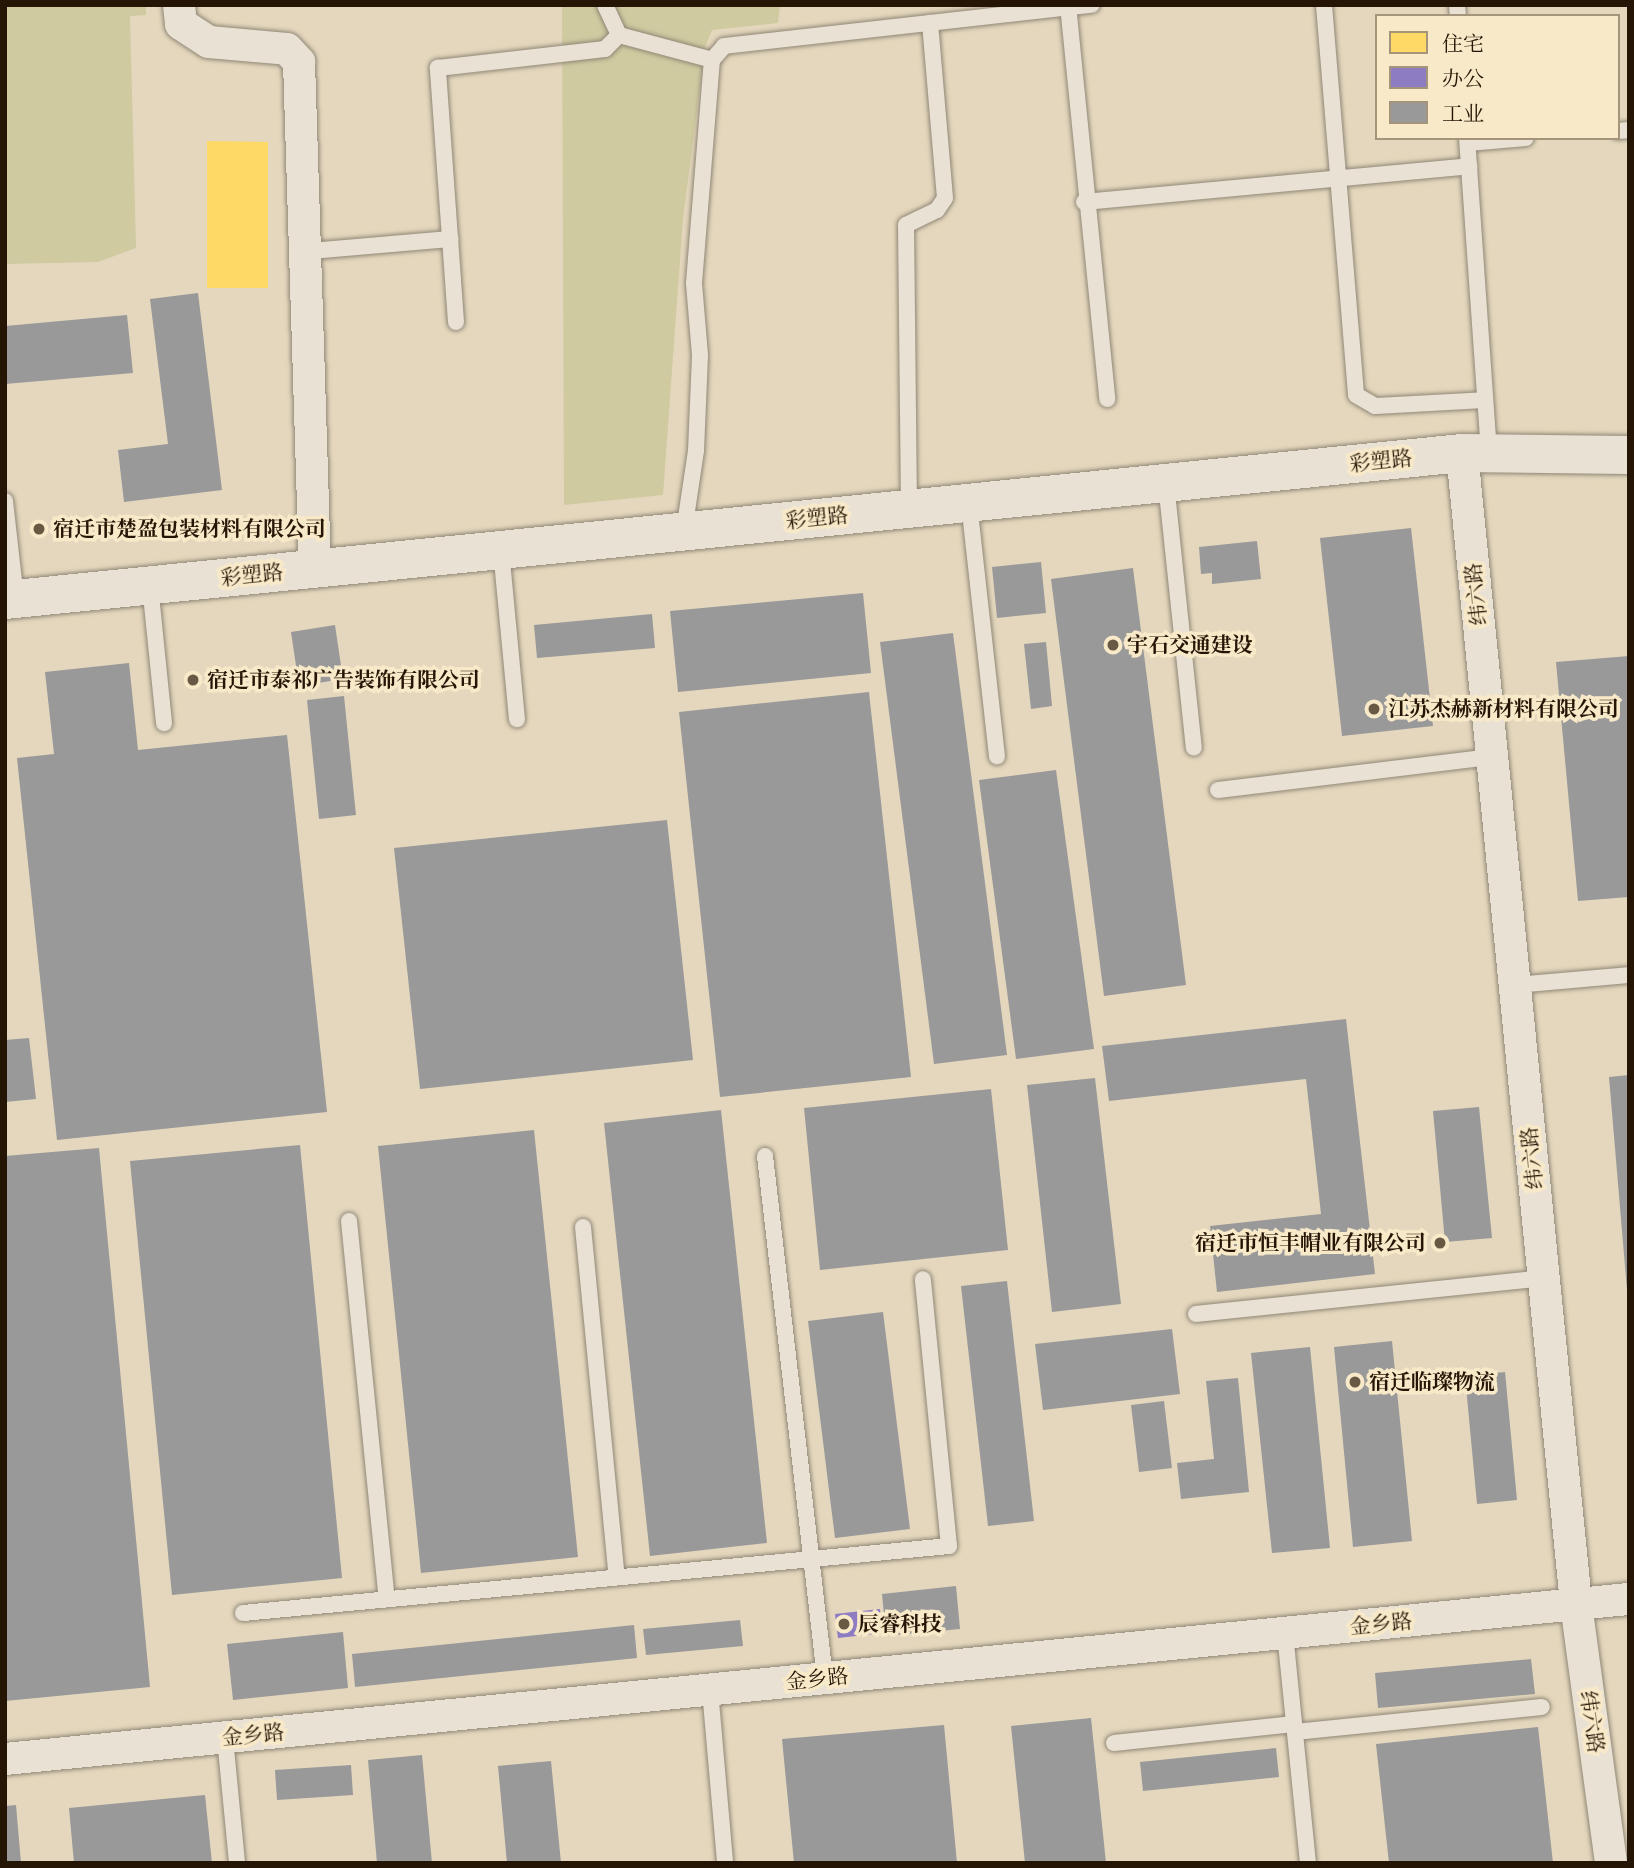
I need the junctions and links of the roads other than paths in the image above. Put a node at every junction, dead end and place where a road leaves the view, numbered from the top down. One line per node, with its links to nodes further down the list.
1 (178, 5): 15 (street)
2 (605, 5): 7 (lane)
3 (1092, 5): 5 (lane)
4 (1324, 5): 12 (lane)
5 (1068, 7): 6 (lane); 13 (lane)
6 (940, 17): 8 (lane); 24 (lane)
7 (619, 35): 8 (lane); 14 (lane)
8 (712, 60): 25 (lane)
9 (1487, 140): 10 (lane)
10 (1468, 141): 11 (lane)
11 (1469, 166): 12 (lane); 18 (lane)
12 (1342, 178): 13 (lane); 18 (lane)
13 (1084, 202): 17 (lane)
14 (450, 239): 15 (lane); 16 (lane)
15 (310, 251): 27 (street)
16 (456, 322)
17 (1107, 399)
18 (1485, 400): 19 (lane)
19 (1475, 452): 20 (street, 彩塑路); 21 (street, 彩塑路); 34 (street, 纬六路)
20 (1629, 455)
21 (1166, 483): 23 (street, 彩塑路); 32 (lane)
22 (5, 500): 29 (lane)
23 (969, 503): 24 (street, 彩塑路); 33 (lane)
24 (909, 509): 25 (street, 彩塑路)
25 (684, 531): 26 (street, 彩塑路)
26 (501, 550): 27 (street, 彩塑路); 30 (lane)
27 (315, 568): 28 (street, 彩塑路)
28 (150, 585): 29 (street, 彩塑路); 31 (lane)
29 (10, 600)
30 (517, 719)
31 (164, 723)
32 (1195, 748)
33 (998, 756)
34 (1492, 757): 35 (lane); 37 (street, 纬六路)
35 (1218, 790)
36 (1629, 975): 37 (lane)
37 (1515, 985): 41 (street, 纬六路)
38 (765, 1156): 44 (lane)
39 (349, 1221): 46 (lane)
40 (583, 1227): 45 (lane)
41 (1544, 1278): 43 (lane); 48 (street, 纬六路)
42 (922, 1279): 44 (lane)
43 (1196, 1314)
44 (811, 1559): 45 (lane); 51 (lane)
45 (617, 1577): 46 (lane)
46 (387, 1599): 49 (lane)
47 (1629, 1599): 48 (street, 金乡路)
48 (1576, 1604): 50 (street, 金乡路); 61 (street, 纬六路)
49 (243, 1612)
50 (1285, 1633): 51 (street, 金乡路); 54 (lane)
51 (825, 1678): 52 (street, 金乡路)
52 (710, 1690): 55 (street, 金乡路); 59 (lane)
53 (1542, 1707): 54 (lane)
54 (1295, 1728): 56 (lane); 60 (lane)
55 (225, 1738): 57 (street, 金乡路); 58 (lane)
56 (1114, 1743)
57 (5, 1759)
58 (237, 1863)
59 (725, 1863)
60 (1308, 1863)
61 (1611, 1863)

